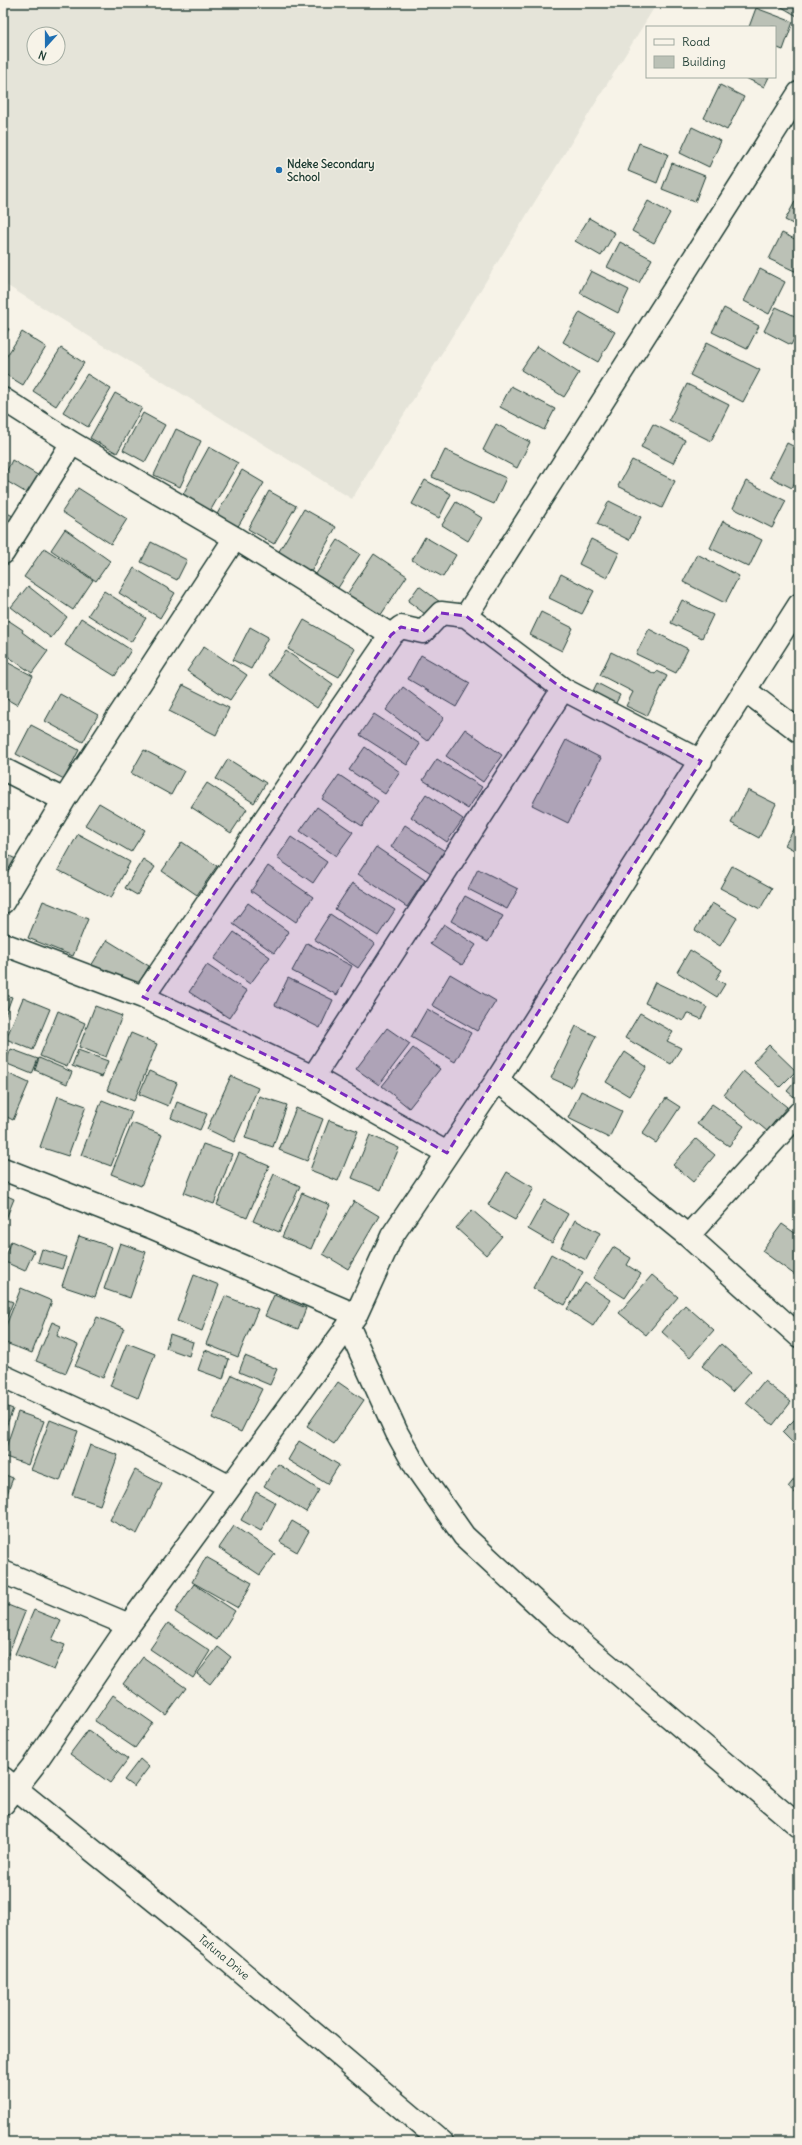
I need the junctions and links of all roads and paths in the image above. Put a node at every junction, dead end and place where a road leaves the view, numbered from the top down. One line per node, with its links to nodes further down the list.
1 (799, 93): 7 (street)
2 (3, 399): 3 (street)
3 (72, 443): 4 (street); 5 (street)
4 (235, 538): 8 (street); 14 (street)
5 (3, 553)
6 (799, 605): 10 (street)
7 (466, 616): 8 (street); 9 (street)
8 (391, 635): 17 (street)
9 (563, 689): 12 (street); 18 (street)
10 (745, 690): 11 (street); 12 (street)
11 (799, 731)
12 (701, 761): 19 (street)
13 (3, 769): 14 (street)
14 (64, 800): 15 (street)
15 (3, 902)
16 (3, 944): 17 (street)
17 (143, 997): 18 (street)
18 (313, 1077): 21 (street)
19 (497, 1080): 21 (street); 23 (street)
20 (799, 1113): 23 (street)
21 (447, 1153): 24 (street)
22 (3, 1169): 24 (street)
23 (688, 1236): 25 (street)
24 (352, 1320): 27 (street); 31 (street)
25 (799, 1336)
26 (3, 1376): 27 (street)
27 (230, 1487): 29 (street)
28 (3, 1572): 29 (street)
29 (129, 1625): 30 (street)
30 (7, 1790): 32 (street, Tafuna Drive)
31 (799, 1826)
32 (442, 2142)

